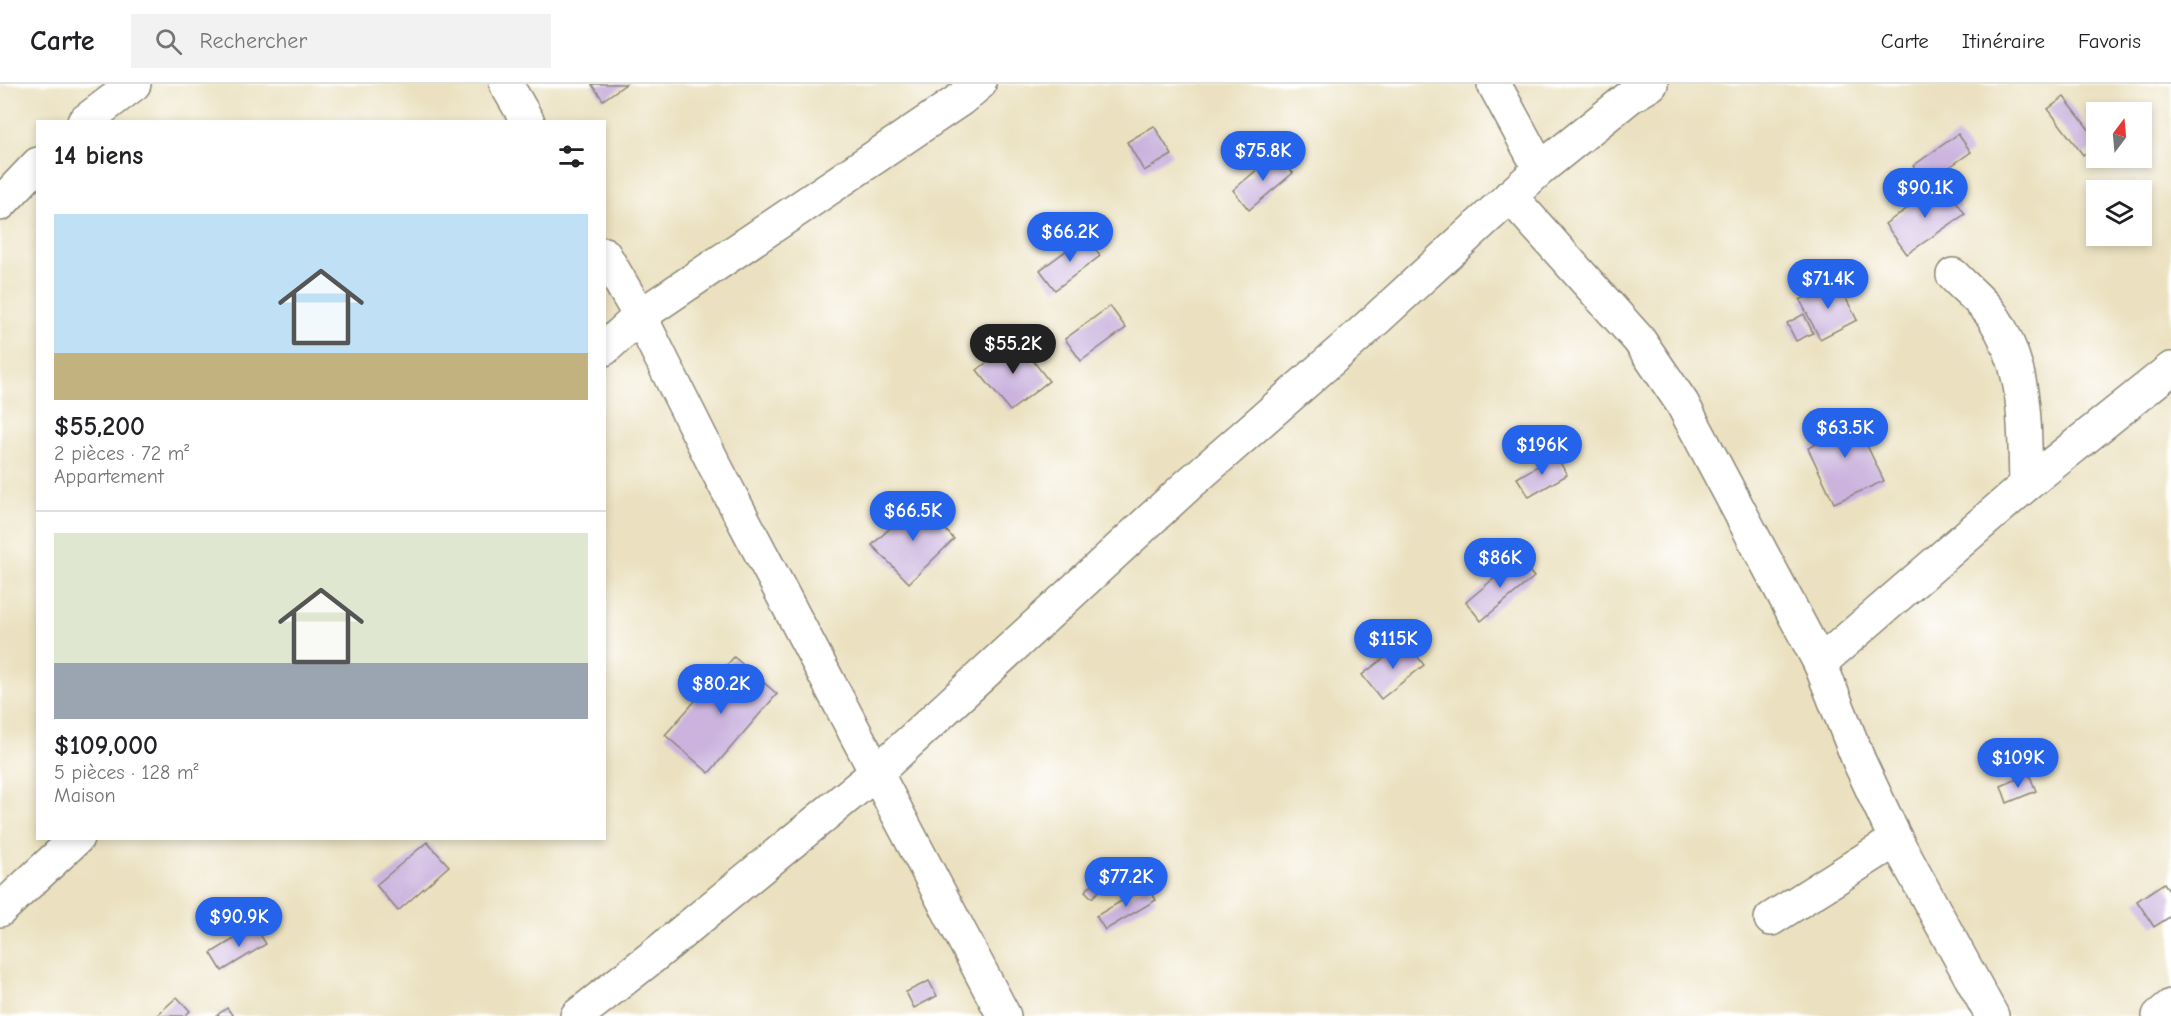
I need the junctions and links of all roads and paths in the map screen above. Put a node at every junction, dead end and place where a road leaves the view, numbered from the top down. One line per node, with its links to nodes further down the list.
1 (134, 84): 6 (street)
2 (506, 84): 7 (street)
3 (979, 84): 14 (street)
4 (1494, 84): 9 (street)
5 (1651, 84): 9 (street)
6 (87, 120)
7 (527, 120)
8 (36, 166): 11 (street)
9 (1540, 169): 10 (street)
10 (1510, 196): 18 (street); 19 (street)
11 (0, 204)
12 (606, 257): 14 (street)
13 (1953, 275): 17 (street)
14 (640, 316): 15 (street); 19 (street)
15 (606, 347)
16 (2171, 369): 17 (street)
17 (2026, 485): 18 (street)
18 (1820, 663): 21 (street)
19 (877, 772): 25 (street); 26 (street)
20 (76, 840): 22 (street)
21 (1896, 840): 23 (street); 27 (street)
22 (0, 910)
23 (1771, 919)
24 (2171, 1006): 28 (street)
25 (577, 1016)
26 (1005, 1016)
27 (1992, 1016)
28 (2159, 1016)

